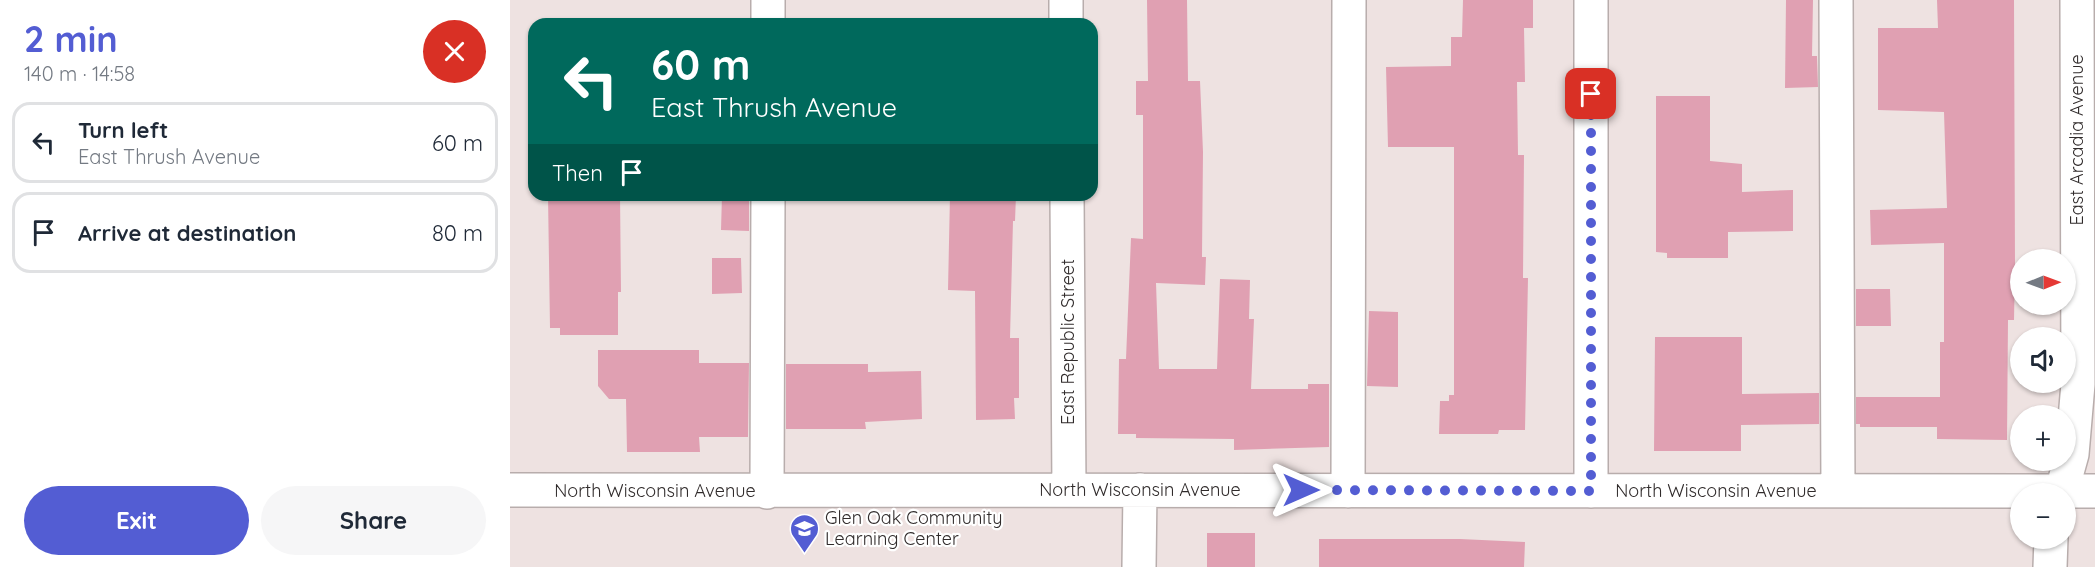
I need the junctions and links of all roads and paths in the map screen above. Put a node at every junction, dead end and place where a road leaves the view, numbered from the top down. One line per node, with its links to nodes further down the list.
1 (768, 0): 7 (street)
2 (1066, 0): 8 (street)
3 (1349, 0): 16 (street)
4 (1591, 0): 17 (street)
5 (1836, 0): 15 (street)
6 (2077, 0): 11 (street, East Arcadia Avenue)
7 (768, 18)
8 (1066, 18)
9 (768, 201): 19 (street)
10 (1067, 201): 12 (street, East Republic Street)
11 (2064, 483)
12 (1070, 489): 14 (street, North Wisconsin Avenue); 19 (street, North Wisconsin Avenue)
13 (510, 490): 19 (street, North Wisconsin Avenue)
14 (1140, 490): 16 (street, North Wisconsin Avenue); 23 (street)
15 (1838, 490): 17 (street, North Wisconsin Avenue); 20 (street, North Wisconsin Avenue)
16 (1348, 491): 17 (street, North Wisconsin Avenue)
17 (1591, 491)
18 (2095, 491): 21 (street, North Wisconsin Avenue)
19 (767, 492)
20 (2010, 492)
21 (2076, 492)
22 (2051, 549): 24 (street)
23 (1139, 567)
24 (2050, 567)

